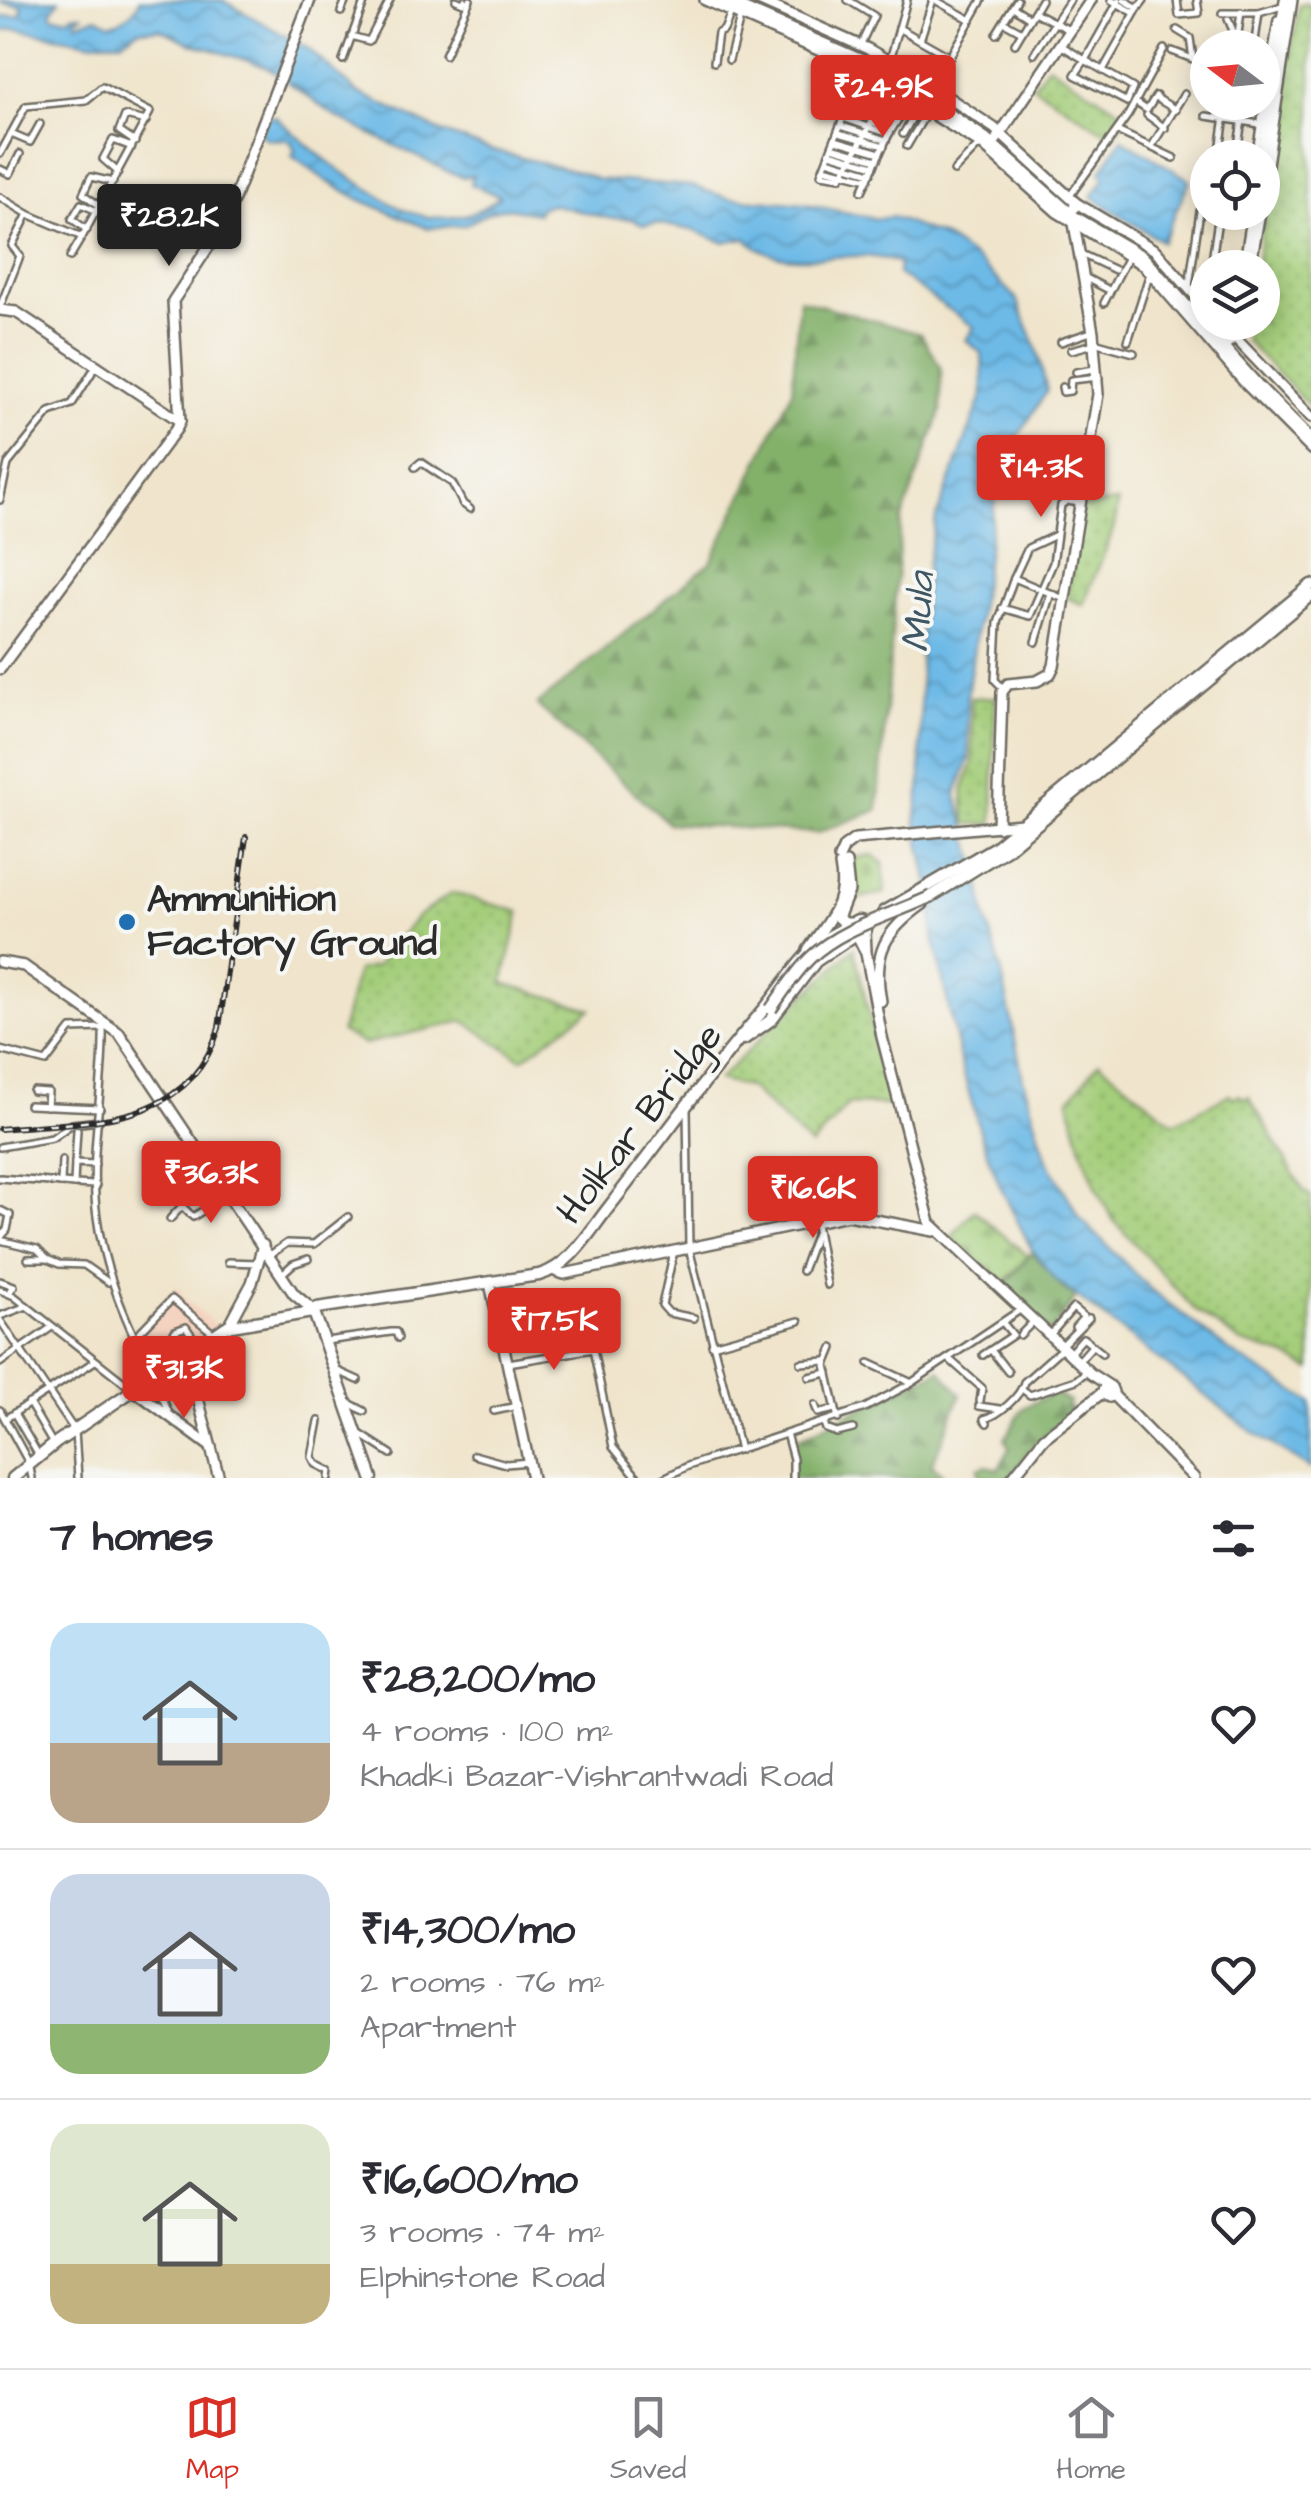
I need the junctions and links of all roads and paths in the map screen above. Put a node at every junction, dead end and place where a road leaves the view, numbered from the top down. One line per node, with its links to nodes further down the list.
1 (310, 0): 141 (street)
2 (346, 0): 27 (street)
3 (365, 0): 48 (street)
4 (390, 0): 48 (street)
5 (456, 0): 6 (street)
6 (467, 0): 55 (street)
7 (705, 0): 30 (street)
8 (723, 0): 69 (main road)
9 (740, 0): 66 (main road)
10 (758, 0): 25 (street)
11 (848, 0): 28 (street)
12 (866, 0): 28 (street)
13 (907, 0): 39 (street)
14 (934, 0): 35 (street); 51 (street)
15 (982, 0): 35 (street)
16 (1041, 0): 33 (street)
17 (1070, 0): 38 (street)
18 (1091, 0): 46 (street)
19 (1144, 0): 26 (street)
20 (1177, 0): 21 (street)
21 (1197, 0)
22 (1118, 1): 26 (street); 61 (street)
23 (1288, 2): 32 (street); 49 (street)
24 (1015, 3): 33 (street); 37 (street)
25 (779, 4): 53 (street)
26 (1135, 10): 64 (street)
27 (341, 12)
28 (870, 12): 53 (street)
29 (1241, 12): 31 (street); 32 (street); 42 (street)
30 (737, 13): 60 (street); 62 (street); 65 (street)
31 (1222, 13)
32 (1259, 13): 43 (street)
33 (1032, 15): 38 (street); 45 (street)
34 (1228, 19): 41 (street)
35 (971, 20): 57 (street)
36 (1276, 20): 44 (street)
37 (1004, 22): 45 (street); 47 (street)
38 (1057, 25): 46 (street); 56 (street)
39 (898, 28): 51 (street); 63 (street)
40 (1177, 30): 50 (street)
41 (1232, 30)
42 (1238, 30)
43 (1257, 30)
44 (1275, 30)
45 (1022, 32): 52 (street)
46 (1070, 33): 54 (street)
47 (996, 34)
48 (350, 36): 59 (street)
49 (1280, 36)
50 (1190, 38)
51 (920, 40): 57 (street)
52 (1015, 44)
53 (860, 46): 63 (street)
54 (1062, 46): 61 (street); 90 (street)
55 (445, 54)
56 (1034, 54)
57 (950, 57): 66 (street)
58 (1190, 58): 70 (street)
59 (343, 60)
60 (730, 60)
61 (1085, 60): 64 (street); 64 (street)
62 (714, 62)
63 (889, 62): 66 (street)
64 (1103, 70)
65 (885, 83): 69 (street); 71 (street)
66 (931, 90): 90 (main road)
67 (1184, 94): 72 (street)
68 (868, 96): 71 (street); 71 (street); 74 (street)
69 (919, 101): 75 (street); 86 (street); 90 (main road); 90 (street); 92 (street)
70 (1135, 102): 72 (street); 84 (street)
71 (878, 105): 75 (street); 81 (street)
72 (1176, 110): 83 (street)
73 (1148, 115): 83 (street)
74 (843, 118): 81 (street); 89 (street)
75 (899, 118): 95 (street)
76 (1234, 120): 79 (street)
77 (1265, 120): 82 (street)
78 (146, 121): 85 (street); 91 (street); 91 (street)
79 (1242, 121): 82 (street); 87 (street)
80 (40, 124): 85 (street)
81 (871, 124): 94 (street); 95 (street)
82 (1264, 124): 88 (street)
83 (1166, 128): 93 (street)
84 (1117, 131): 93 (street); 108 (street)
85 (11, 134): 96 (street)
86 (903, 134)
87 (1239, 140)
88 (1262, 140)
89 (834, 143): 94 (street); 94 (street); 94 (street); 94 (street)
90 (992, 143): 100 (street); 108 (main road)
91 (133, 144): 101 (street); 101 (street)
92 (907, 146)
93 (1152, 146): 98 (street)
94 (856, 153): 95 (street); 95 (street); 95 (street); 95 (street)
95 (880, 153): 103 (street)
96 (0, 154)
97 (20, 154): 99 (street)
98 (1174, 158)
99 (0, 169)
100 (954, 171)
101 (118, 172): 102 (street)
102 (113, 182): 104 (street); 107 (street)
103 (862, 190)
104 (106, 195): 106 (street); 107 (street)
105 (0, 198): 109 (street)
106 (171, 203)
107 (99, 208): 110 (street); 110 (street)
108 (1073, 212): 113 (street); 113 (street); 114 (street); 119 (street); 122 (main road); 123 (main road)
109 (28, 214): 112 (street); 126 (street)
110 (87, 230): 112 (street)
111 (1198, 230): 119 (street)
112 (82, 237): 115 (street)
113 (1078, 249): 116 (street); 118 (street)
114 (1128, 256): 117 (street); 124 (street)
115 (70, 257)
116 (1115, 270)
117 (1150, 272): 125 (street); 132 (street)
118 (1084, 276): 120 (street); 127 (street)
119 (1187, 288): 121 (street)
120 (1107, 289)
121 (1190, 290)
122 (1190, 299)
123 (1190, 302)
124 (1104, 303)
125 (1190, 307)
126 (0, 309): 136 (street)
127 (1094, 339): 133 (street); 134 (street); 135 (street); 138 (street)
128 (1227, 340): 144 (street)
129 (1228, 340): 140 (street)
130 (1228, 340): 142 (main road)
131 (1228, 340): 143 (main road)
132 (1128, 341)
133 (1061, 342)
134 (1070, 350)
135 (1134, 353)
136 (97, 365): 141 (street); 146 (street)
137 (1076, 372): 138 (street)
138 (1098, 373): 139 (street); 147 (street)
139 (1063, 387)
140 (1311, 416)
141 (180, 421): 158 (street)
142 (1311, 431)
143 (1311, 440)
144 (1311, 449)
145 (415, 468): 148 (street)
146 (0, 500)
147 (1080, 503): 149 (street); 155 (street)
148 (470, 509)
149 (1056, 535): 150 (street); 152 (street)
150 (1014, 578): 152 (street); 156 (street)
151 (1311, 585): 161 (main road)
152 (1042, 590): 153 (street); 156 (street)
153 (1051, 594): 155 (street); 157 (street)
154 (1311, 595): 163 (main road)
155 (1064, 599): 159 (street)
156 (1002, 608): 159 (street)
157 (1036, 642)
158 (0, 668)
159 (1004, 688): 160 (street)
160 (999, 813): 161 (street); 162 (street)
161 (1017, 823): 162 (street); 163 (main road)
162 (998, 827): 164 (street)
163 (1001, 848): 165 (main road, Holkar Bridge); 166 (main road)
164 (842, 861): 166 (street); 167 (street)
165 (932, 896): 170 (main road, Holkar Bridge, bridge); 171 (street, bridge)
166 (858, 928): 167 (main road); 170 (main road); 171 (street)
167 (806, 952): 177 (main road)
168 (0, 962): 169 (street)
169 (106, 1026): 172 (street); 176 (street); 188 (street)
170 (744, 1038): 177 (main road, Holkar Bridge)
171 (887, 1045): 194 (street)
172 (0, 1050)
173 (33, 1091): 175 (street)
174 (29, 1105): 175 (street)
175 (47, 1106): 176 (street)
176 (100, 1108): 178 (street)
177 (687, 1108): 197 (street); 206 (main road)
178 (98, 1121): 180 (street); 183 (street)
179 (77, 1130): 182 (street)
180 (0, 1147)
181 (62, 1160): 185 (street)
182 (75, 1163): 183 (street); 186 (street)
183 (95, 1164): 187 (street)
184 (0, 1178): 185 (street)
185 (61, 1183): 186 (street)
186 (74, 1184): 187 (street)
187 (96, 1186): 209 (street)
188 (228, 1194): 192 (street); 196 (street)
189 (796, 1201): 193 (street)
190 (0, 1210): 195 (street)
191 (348, 1217): 199 (street)
192 (170, 1219)
193 (815, 1224): 194 (street); 197 (street); 205 (street); 211 (street)
194 (935, 1229): 214 (street)
195 (0, 1239): 201 (street)
196 (263, 1245): 199 (street); 204 (street)
197 (688, 1248): 198 (street); 234 (street)
198 (674, 1251): 206 (street); 219 (street)
199 (270, 1256): 207 (street)
200 (28, 1259): 201 (street)
201 (47, 1259): 209 (street)
202 (308, 1259): 207 (street)
203 (228, 1262): 204 (street)
204 (258, 1263): 224 (street)
205 (802, 1271)
206 (554, 1272): 210 (main road)
207 (282, 1274): 217 (street)
208 (0, 1281): 213 (street)
209 (110, 1283): 230 (street)
210 (493, 1284): 217 (main road); 217 (main road); 250 (street)
211 (827, 1285)
212 (0, 1290): 213 (street)
213 (10, 1293): 215 (street)
214 (1010, 1299): 216 (street); 223 (street)
215 (28, 1306): 218 (street); 225 (street)
216 (1021, 1309): 221 (street); 223 (street)
217 (316, 1315): 224 (main road); 232 (main road)
218 (0, 1318): 236 (street)
219 (694, 1318)
220 (1089, 1318): 238 (street)
221 (1034, 1320): 228 (street); 229 (street)
222 (800, 1321): 234 (street)
223 (1004, 1322): 239 (street); 243 (street)
224 (230, 1324): 227 (main road)
225 (52, 1327): 236 (street); 245 (street)
226 (1075, 1327): 228 (street)
227 (214, 1334): 230 (street); 233 (main road)
228 (1050, 1335): 238 (street)
229 (1020, 1336)
230 (135, 1337): 255 (street)
231 (398, 1338): 232 (street)
232 (326, 1340): 251 (main road)
233 (198, 1344): 241 (main road); 241 (street)
234 (712, 1345): 286 (street)
235 (1092, 1346): 238 (street); 240 (street); 247 (street)
236 (19, 1348): 244 (street); 260 (street)
237 (833, 1348): 246 (street)
238 (1065, 1348): 247 (street); 259 (street)
239 (991, 1350): 242 (street); 252 (street)
240 (1102, 1353)
241 (184, 1355): 255 (main road); 285 (street)
242 (983, 1355)
243 (948, 1358): 258 (street); 268 (street)
244 (1, 1360)
245 (96, 1360): 260 (street); 261 (street)
246 (826, 1361): 248 (street); 253 (street)
247 (1078, 1362): 254 (street)
248 (800, 1363)
249 (868, 1363): 258 (street)
250 (508, 1364): 266 (street); 299 (street)
251 (336, 1370): 257 (street); 263 (main road)
252 (1008, 1372)
253 (828, 1373): 256 (street); 267 (street)
254 (1089, 1373): 259 (street); 262 (street)
255 (153, 1376): 261 (main road); 274 (street)
256 (809, 1377)
257 (358, 1380)
258 (912, 1383): 275 (street)
259 (1022, 1389): 268 (street)
260 (49, 1390): 264 (street); 281 (street)
261 (134, 1390): 274 (street); 281 (main road)
262 (1106, 1393): 302 (street); 303 (street)
263 (346, 1402): 270 (street); 282 (main road)
264 (28, 1404): 272 (street); 284 (street)
265 (815, 1405): 273 (street)
266 (517, 1406): 271 (street); 290 (street)
267 (836, 1408): 273 (street); 275 (street)
268 (1000, 1409): 278 (street)
269 (0, 1410): 276 (street)
270 (364, 1411)
271 (494, 1411)
272 (14, 1413): 276 (street); 289 (street)
273 (818, 1414): 279 (street)
274 (171, 1418): 285 (street)
275 (838, 1418): 279 (street)
276 (5, 1419): 289 (street)
277 (319, 1421): 291 (street)
278 (987, 1423)
279 (822, 1424): 280 (street); 283 (street)
280 (853, 1430)
281 (76, 1431): 284 (main road); 294 (street)
282 (356, 1432): 287 (street); 297 (main road)
283 (786, 1436): 286 (street); 301 (street)
284 (53, 1445): 289 (main road)
285 (211, 1447): 295 (street)
286 (740, 1450): 300 (street)
287 (392, 1454)
288 (474, 1455): 290 (street)
289 (34, 1459): 292 (main road); 293 (street)
290 (529, 1462): 298 (street)
291 (329, 1475): 296 (street)
292 (13, 1478)
293 (32, 1478)
294 (78, 1478)
295 (219, 1478)
296 (342, 1478)
297 (372, 1478)
298 (532, 1478)
299 (638, 1478)
300 (664, 1478)
301 (793, 1478)
302 (1014, 1478)
303 (1190, 1478)

